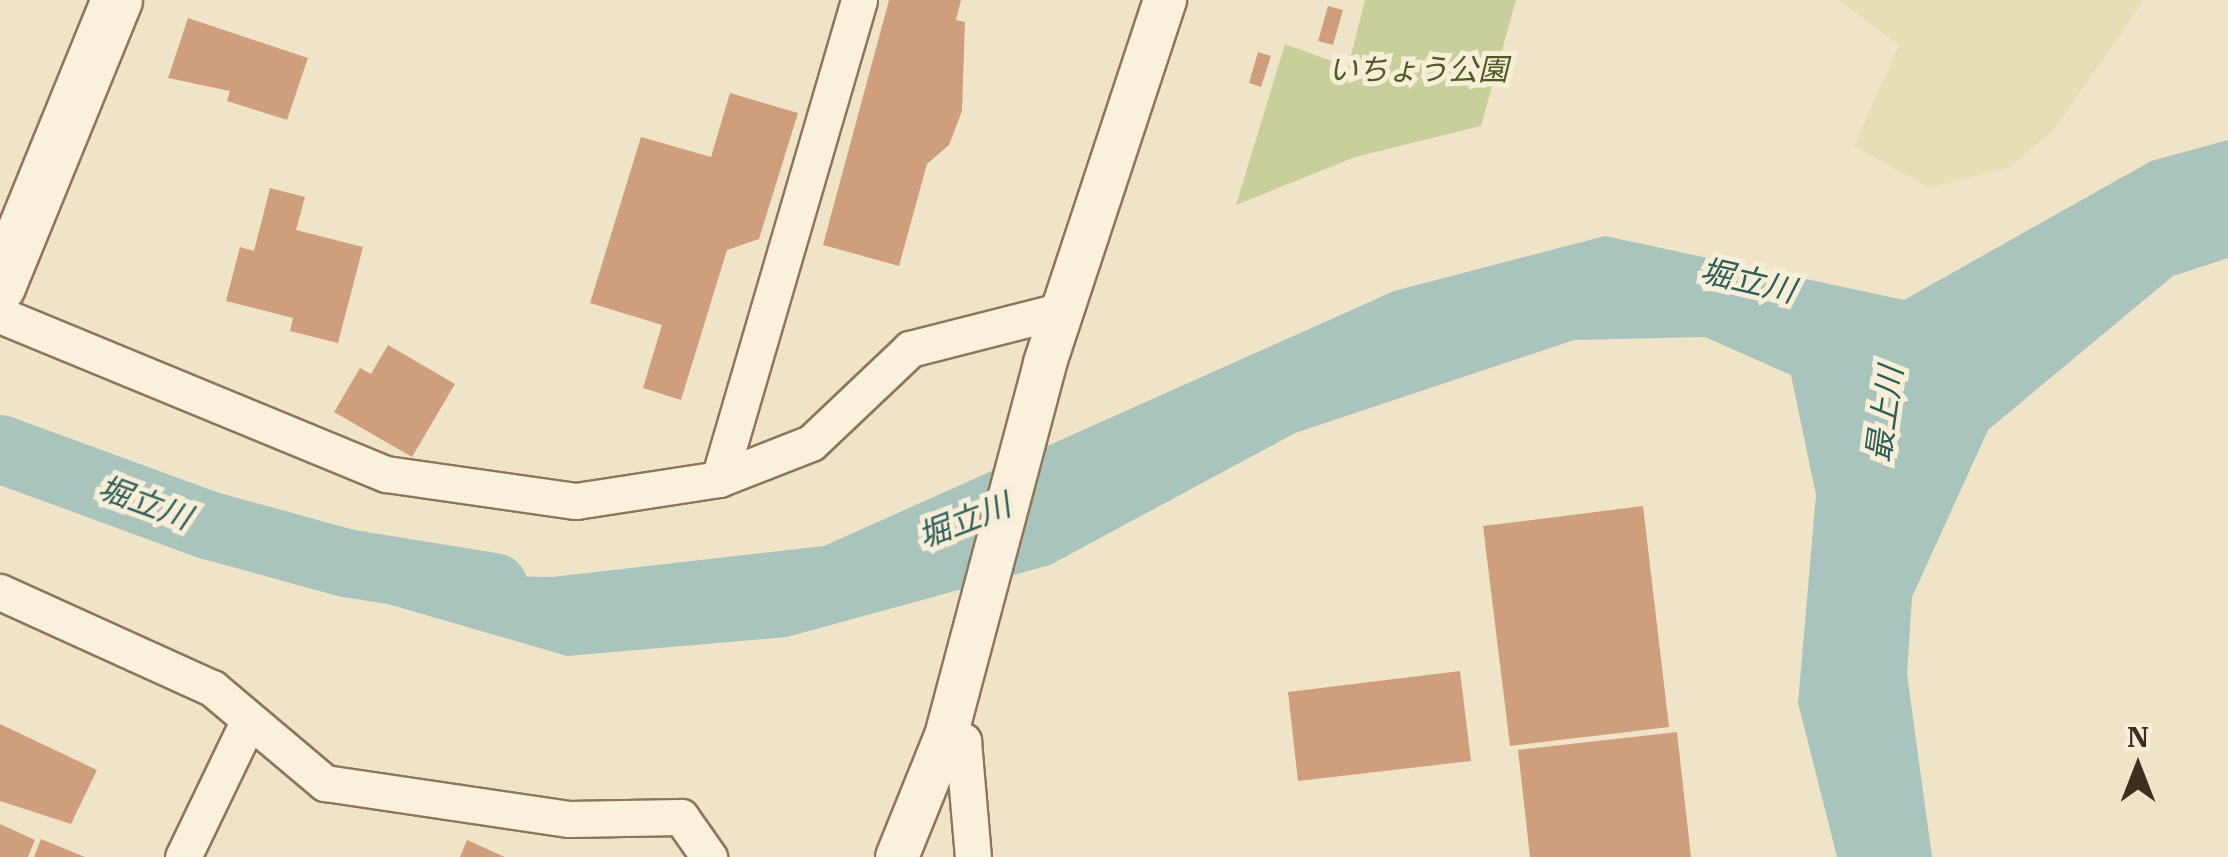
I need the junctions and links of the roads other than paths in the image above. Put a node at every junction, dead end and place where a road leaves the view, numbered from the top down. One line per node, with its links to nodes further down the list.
1 (117, 0): 4 (main road)
2 (859, 0): 7 (street)
3 (1165, 0): 5 (street)
4 (0, 286)
5 (1063, 310): 7 (street); 10 (street)
6 (0, 315): 7 (street)
7 (719, 478)
8 (0, 592): 9 (street)
9 (247, 724): 11 (street); 12 (street)
10 (946, 736): 13 (street); 14 (street)
11 (183, 857)
12 (709, 857)
13 (897, 857)
14 (974, 857)

